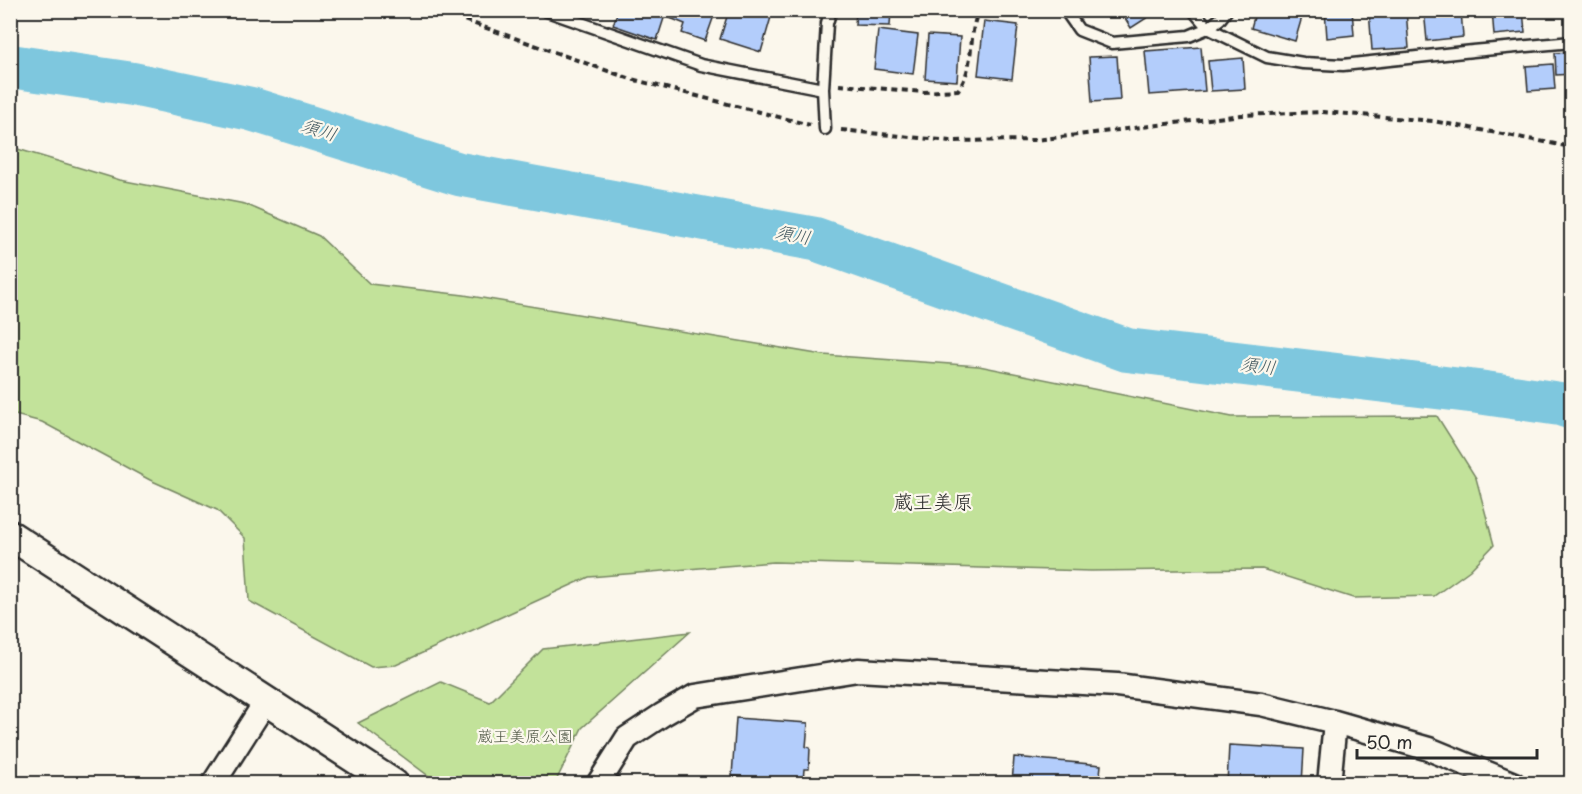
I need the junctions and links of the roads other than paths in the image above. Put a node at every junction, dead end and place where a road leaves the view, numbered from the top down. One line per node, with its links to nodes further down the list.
1 (544, 10): 8 (lane)
2 (831, 10): 8 (lane)
3 (1065, 10): 6 (lane)
4 (1193, 10): 6 (lane)
5 (1227, 10): 6 (lane)
6 (1208, 28): 7 (lane)
7 (1572, 42)
8 (823, 86): 9 (lane)
9 (825, 129)
10 (10, 534): 11 (street)
11 (266, 701): 13 (street); 14 (street)
12 (1335, 722): 15 (street); 16 (street); 17 (street)
13 (213, 783)
14 (394, 783)
15 (598, 783)
16 (1329, 783)
17 (1514, 783)

